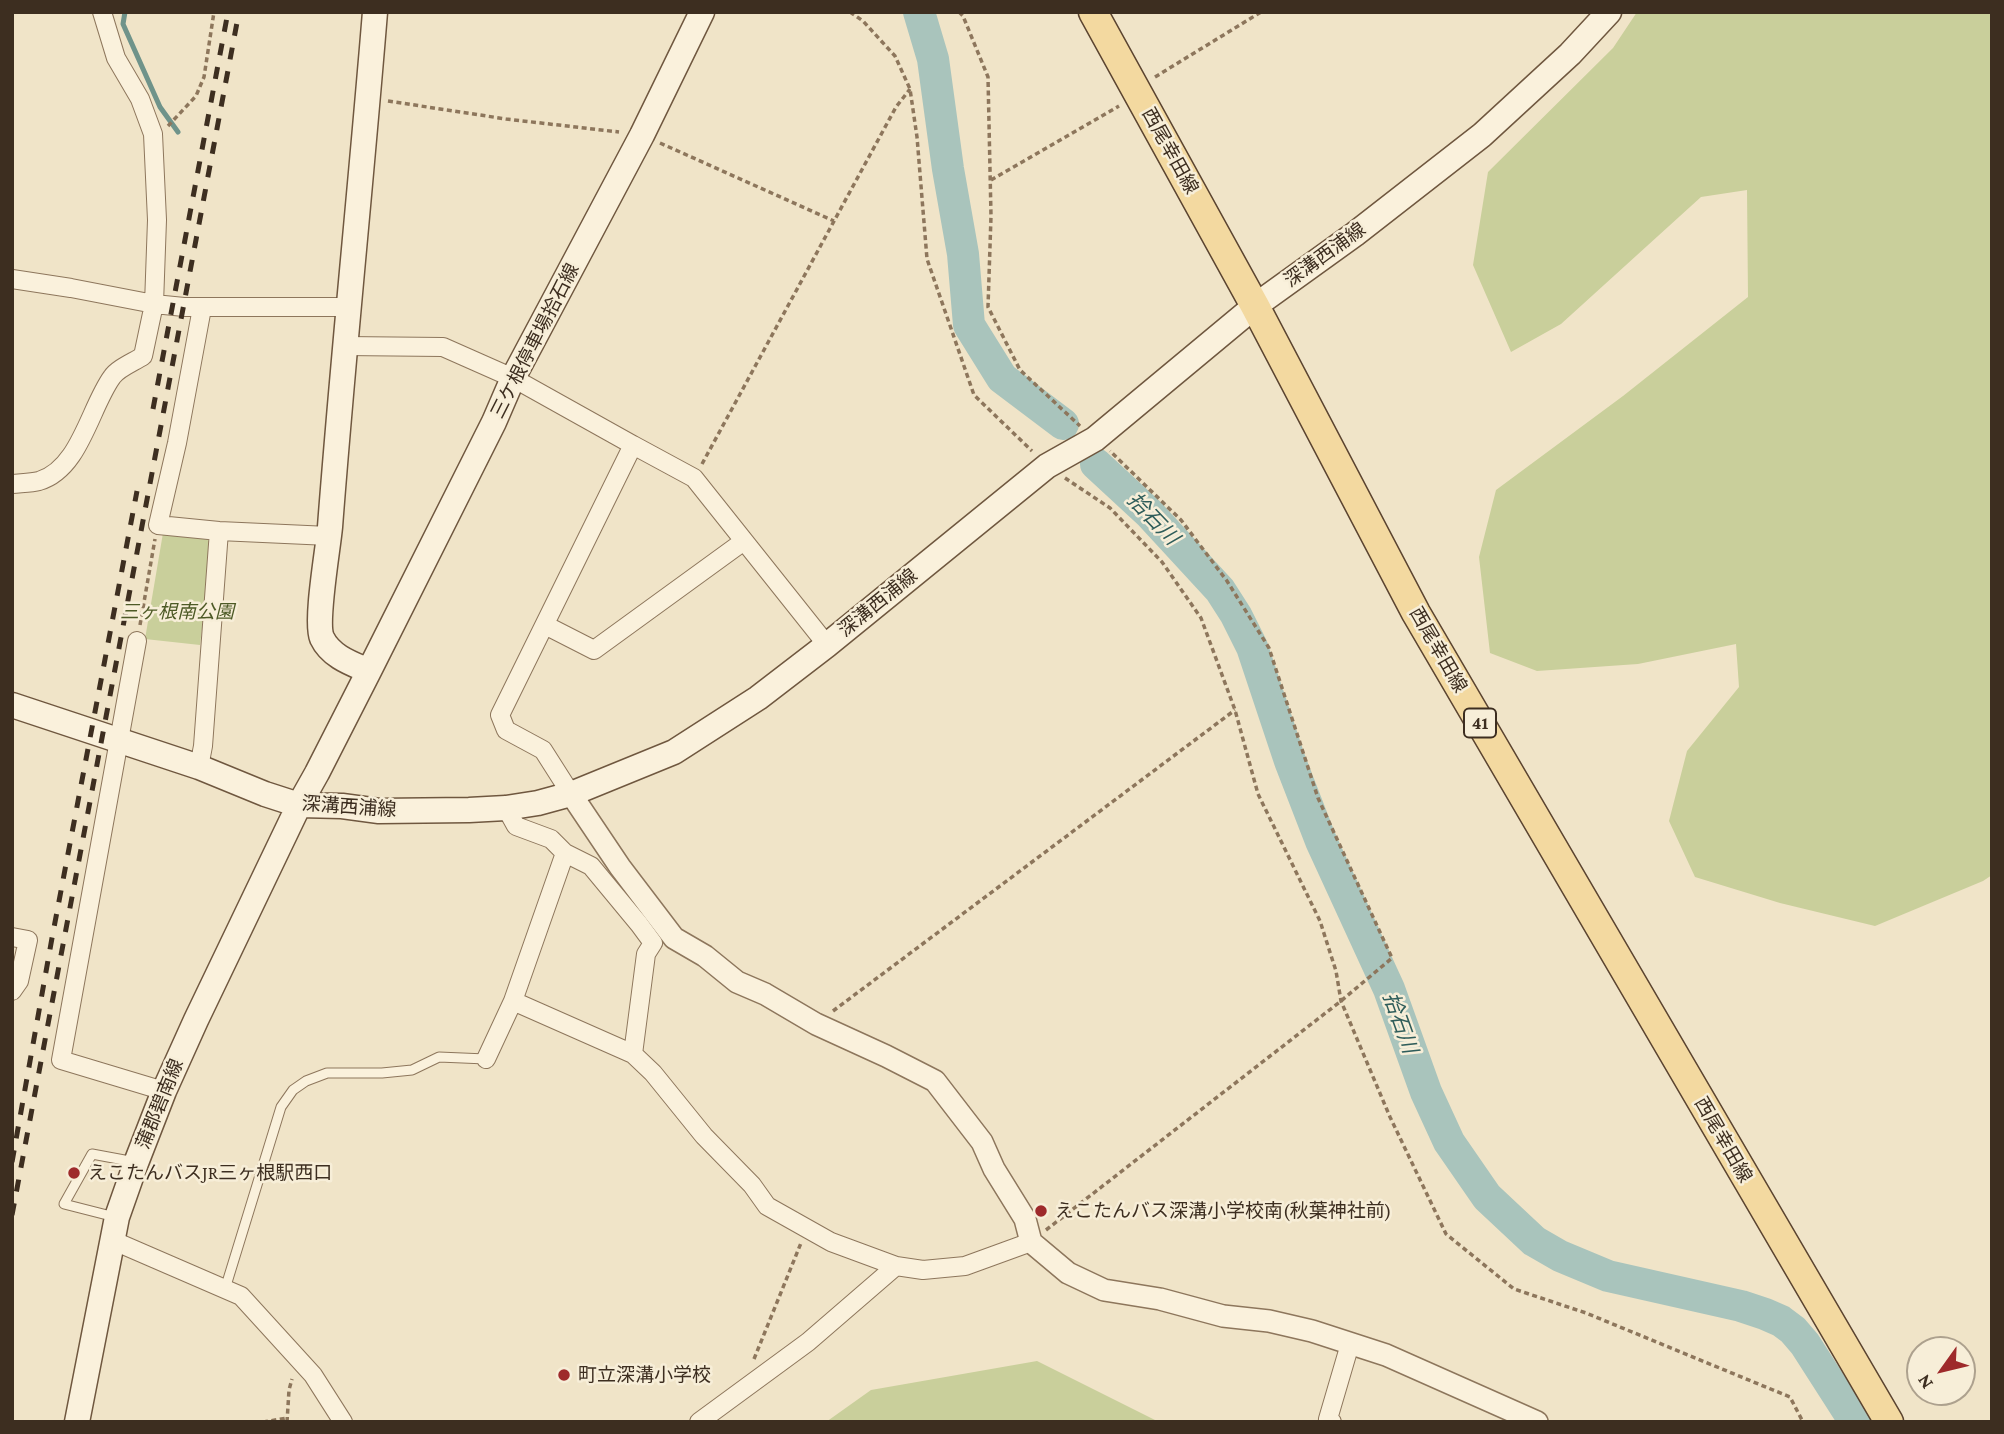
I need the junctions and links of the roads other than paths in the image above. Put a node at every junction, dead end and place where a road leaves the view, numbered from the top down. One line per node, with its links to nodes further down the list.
1 (102, 12): 7 (street)
2 (375, 12): 9 (main road)
3 (702, 12): 12 (main road, 三ケ根停車場拾石線)
4 (1093, 12): 8 (main road, 西尾幸田線 / 41)
5 (1609, 12): 8 (main road, 深溝西浦線)
6 (12, 279): 7 (street)
7 (154, 304): 10 (street); 14 (street)
8 (1255, 306): 20 (main road, 深溝西浦線); 48 (main road, 西尾幸田線 / 41)
9 (347, 307): 10 (street); 11 (main road)
10 (202, 308): 15 (street)
11 (344, 346): 12 (street); 16 (main road)
12 (513, 378): 13 (street); 21 (main road, 三ケ根停車場拾石線)
13 (633, 445): 17 (street); 18 (street)
14 (12, 484)
15 (219, 531): 16 (street); 24 (street)
16 (329, 536): 21 (main road)
17 (744, 541): 18 (street); 20 (street)
18 (545, 625): 25 (street)
19 (137, 640): 23 (street)
20 (827, 645): 25 (main road, 深溝西浦線)
21 (369, 671): 26 (main road, 三ケ根停車場拾石線)
22 (12, 705): 23 (main road, 深溝西浦線)
23 (119, 740): 24 (main road, 深溝西浦線); 36 (street)
24 (199, 767): 26 (main road, 深溝西浦線)
25 (571, 794): 27 (main road, 深溝西浦線); 30 (street)
26 (299, 805): 27 (main road, 深溝西浦線); 36 (main road, 蒲郡碧南線)
27 (506, 808): 28 (street)
28 (565, 853): 31 (street); 33 (street)
29 (12, 937): 32 (street)
30 (674, 938): 31 (street); 39 (street)
31 (653, 943): 34 (street)
32 (12, 991)
33 (513, 1001): 34 (street); 35 (street)
34 (633, 1054): 40 (street)
35 (486, 1059): 41 (lane)
36 (164, 1091): 37 (main road, 蒲郡碧南線)
37 (136, 1163): 38 (main road, 蒲郡碧南線); 38 (lane)
38 (115, 1229): 41 (street); 44 (main road, 蒲郡碧南線)
39 (1031, 1242): 40 (street); 42 (street)
40 (896, 1266): 46 (street)
41 (225, 1291): 45 (street)
42 (1350, 1344): 43 (street); 47 (street)
43 (1525, 1419)
44 (78, 1422)
45 (343, 1422)
46 (699, 1422)
47 (1332, 1422)
48 (1889, 1422)

